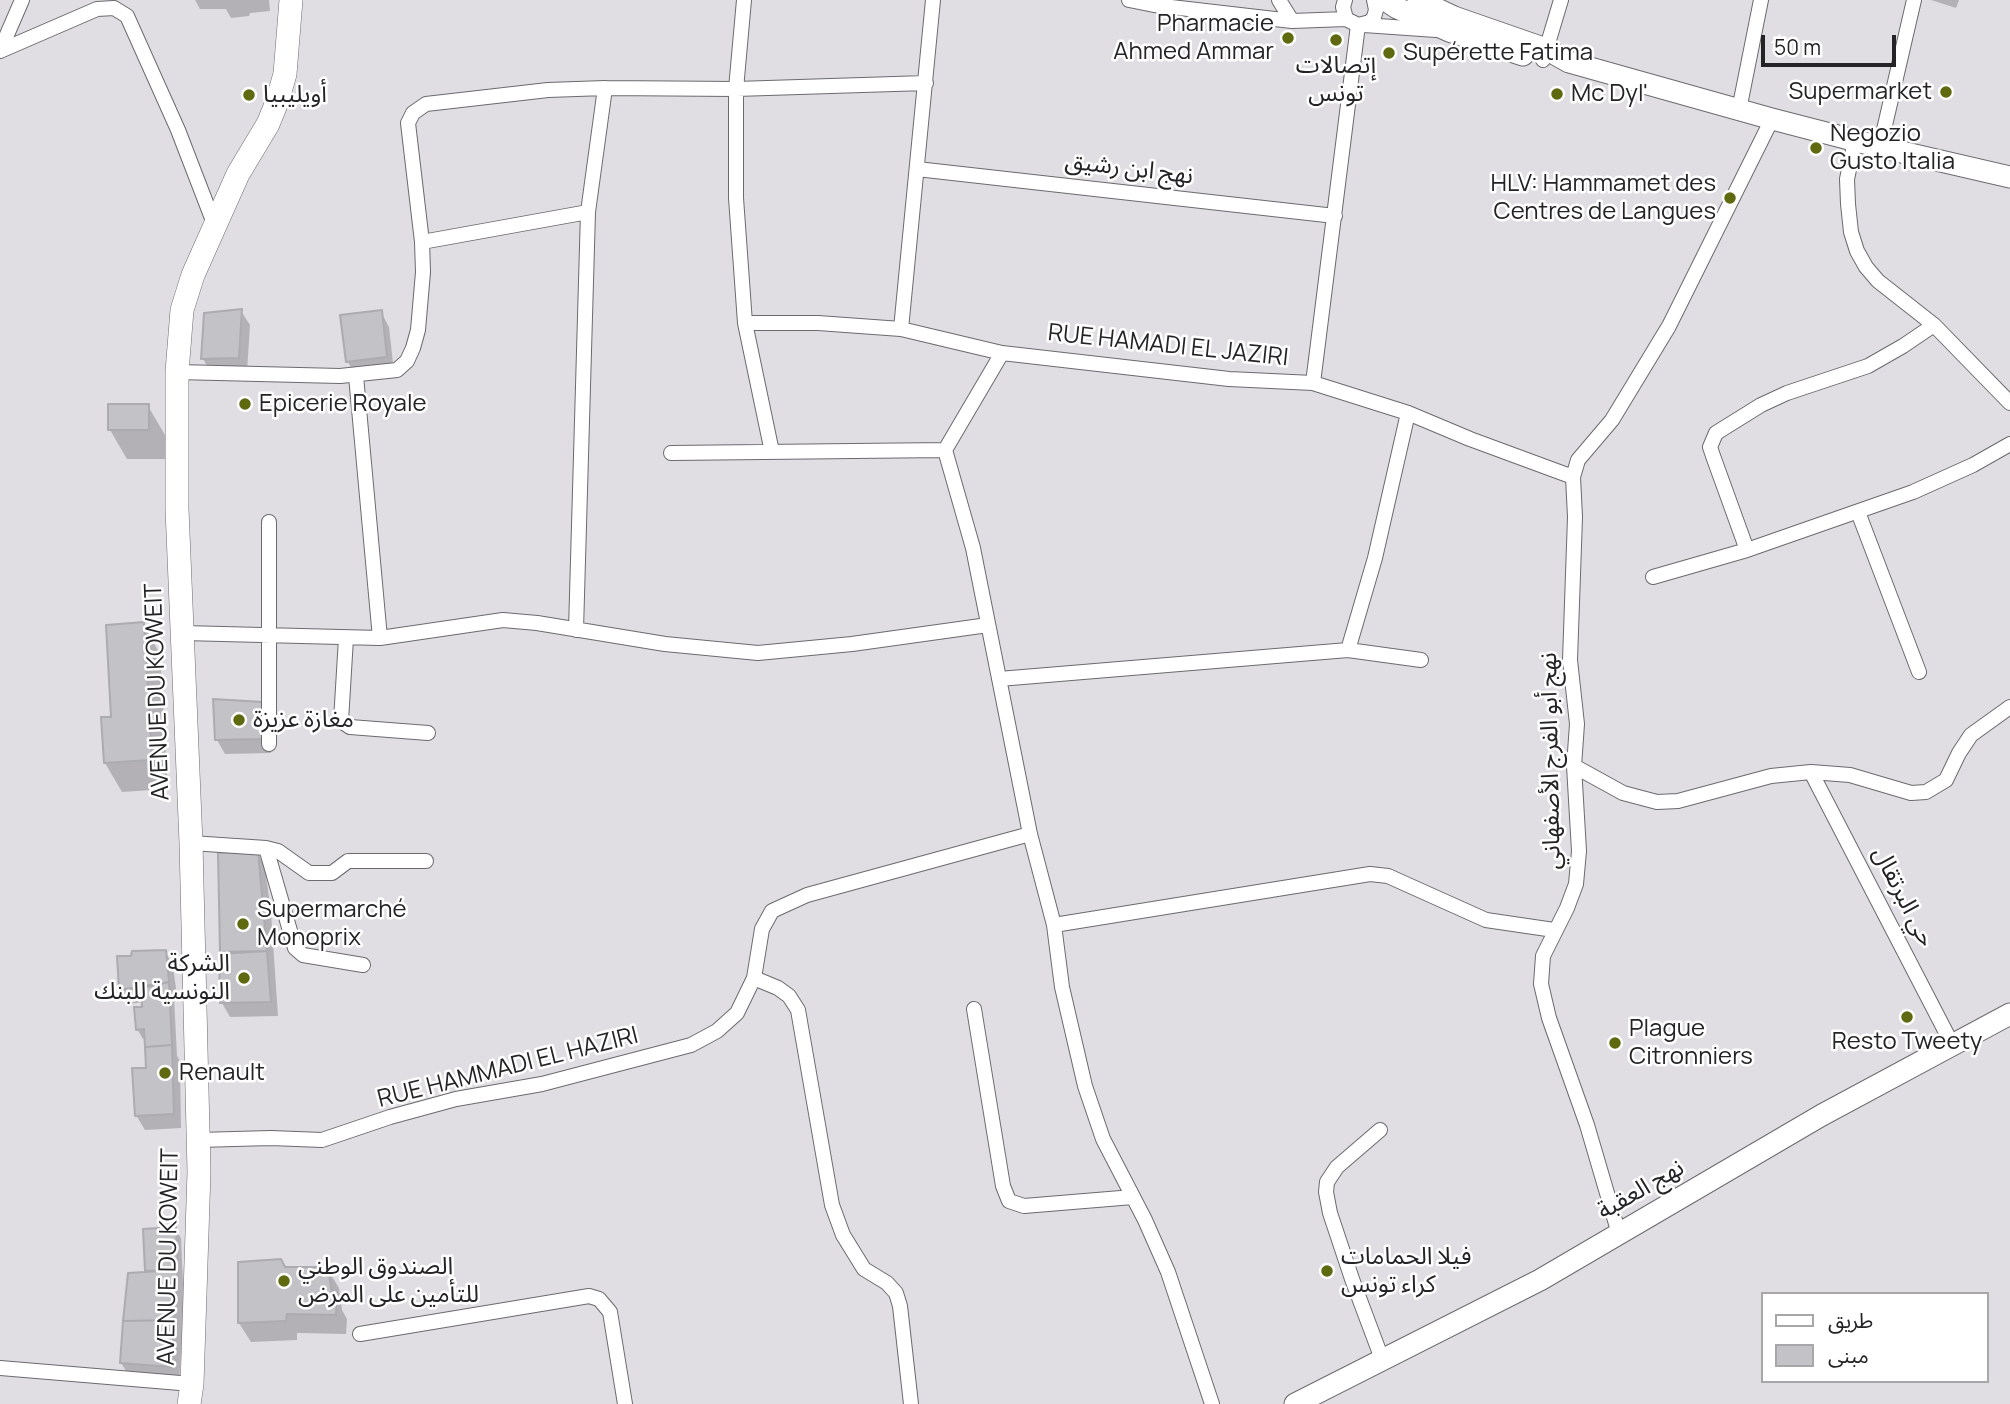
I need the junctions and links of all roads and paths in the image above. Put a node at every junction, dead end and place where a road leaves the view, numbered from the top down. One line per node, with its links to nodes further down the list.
1 (22, 0): 17 (street)
2 (291, 0): 30 (main road, AVENUE DU KOWEIT)
3 (744, 0): 21 (street)
4 (933, 0): 19 (street)
5 (1129, 0): 14 (street)
6 (1279, 0): 14 (street)
7 (1345, 0): 15 (street)
8 (1374, 0): 15 (street)
9 (1385, 0): 16 (street)
10 (1418, 0): 18 (street)
11 (1561, 0): 18 (street)
12 (1761, 0): 22 (street)
13 (1914, 0): 25 (street)
14 (1292, 21): 15 (street)
15 (1356, 23): 16 (street); 29 (street)
16 (1449, 31): 18 (street)
17 (0, 51): 30 (street)
18 (1544, 55): 22 (street)
19 (926, 83): 21 (street); 26 (street)
20 (605, 88): 21 (street); 28 (street); 31 (street)
21 (736, 89): 32 (street)
22 (1739, 110): 23 (street)
23 (1772, 119): 24 (street); 45 (street)
24 (1856, 141): 25 (street); 33 (street)
25 (1880, 147): 27 (street)
26 (918, 169): 29 (street, نهج ابن رشيق); 34 (street)
27 (2010, 177)
28 (588, 212): 31 (street); 51 (street)
29 (1335, 216): 38 (street)
30 (215, 226): 36 (main road, AVENUE DU KOWEIT)
31 (422, 242): 37 (street)
32 (745, 323): 34 (street, RUE HAMADI EL JAZIRI); 43 (street)
33 (1934, 325): 39 (street); 48 (street)
34 (901, 330): 35 (street, RUE HAMADI EL JAZIRI)
35 (1002, 353): 38 (street, RUE HAMADI EL JAZIRI); 42 (street)
36 (177, 372): 37 (street); 52 (main road, AVENUE DU KOWEIT)
37 (356, 376): 55 (street)
38 (1313, 383): 40 (street, RUE HAMADI EL JAZIRI)
39 (2010, 403)
40 (1408, 413): 45 (street, RUE HAMADI EL JAZIRI); 56 (street)
41 (2010, 444): 46 (street)
42 (945, 450): 43 (street); 50 (street)
43 (772, 452): 44 (street)
44 (671, 453)
45 (1573, 477): 63 (street, نهج أبو الفرج الأصفهاني)
46 (1858, 512): 48 (street); 58 (street)
47 (269, 522): 53 (street)
48 (1747, 550): 49 (street)
49 (1653, 577)
50 (988, 625): 51 (street); 59 (street)
51 (576, 630): 55 (street)
52 (183, 633): 53 (street); 66 (main road, AVENUE DU KOWEIT)
53 (270, 635): 54 (street); 62 (street)
54 (346, 638): 55 (street); 61 (street)
55 (380, 638)
56 (1348, 649): 57 (street); 59 (street)
57 (1421, 660)
58 (1919, 671)
59 (999, 679): 65 (street)
60 (2010, 707): 64 (street)
61 (428, 733)
62 (269, 744)
63 (1574, 766): 64 (street); 70 (street, نهج أبو الفرج الأصفهاني)
64 (1811, 772): 75 (street, حي البرتقال)
65 (1030, 834): 69 (street); 72 (street, RUE HAMMADI EL HAZIRI)
66 (191, 843): 67 (street); 77 (main road, AVENUE DU KOWEIT)
67 (266, 848): 68 (street); 71 (street)
68 (426, 861)
69 (1054, 925): 70 (street); 78 (street)
70 (1554, 930): 79 (street, نهج أبو الفرج الأصفهاني)
71 (363, 965)
72 (754, 978): 77 (street, RUE HAMMADI EL HAZIRI); 85 (street)
73 (974, 1009): 78 (street)
74 (2010, 1014): 75 (street, نهج العقبة)
75 (1952, 1044): 79 (street, نهج العقبة)
76 (1380, 1130): 81 (street)
77 (198, 1140): 83 (main road, AVENUE DU KOWEIT)
78 (1133, 1197): 86 (street)
79 (1619, 1234): 81 (street, نهج العقبة)
80 (360, 1335): 84 (street)
81 (1382, 1359): 87 (street, نهج العقبة)
82 (0, 1368): 83 (street)
83 (191, 1394)
84 (625, 1404)
85 (911, 1404)
86 (1212, 1404)
87 (1296, 1404)

